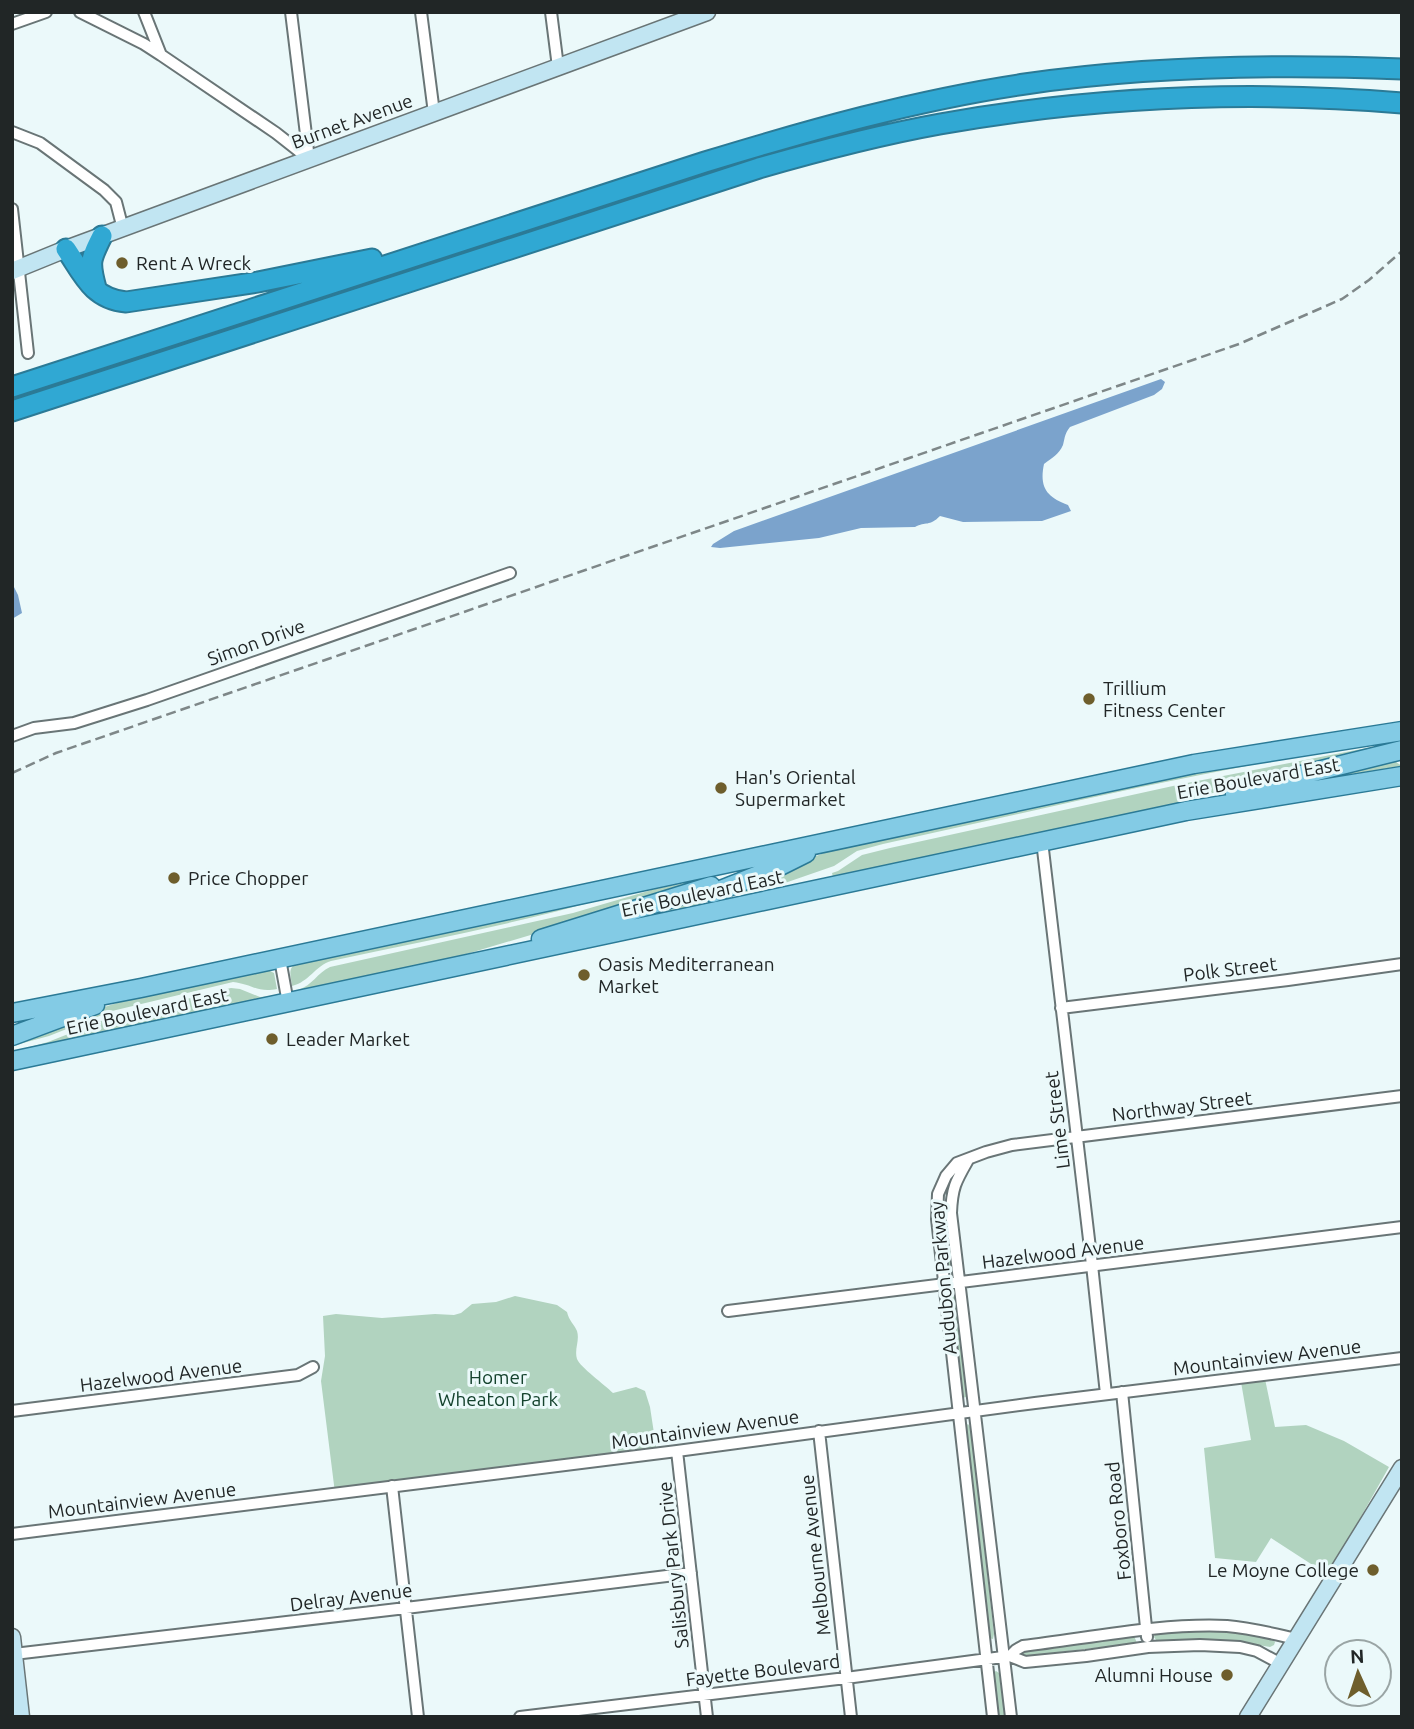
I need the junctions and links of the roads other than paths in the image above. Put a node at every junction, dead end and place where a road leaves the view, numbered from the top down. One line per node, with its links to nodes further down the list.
1 (46, 12): 8 (street)
2 (80, 12): 9 (street)
3 (144, 12): 9 (street)
4 (291, 12): 15 (street)
5 (421, 12): 13 (street)
6 (551, 12): 10 (street)
7 (697, 14): 10 (street, Burnet Avenue)
8 (12, 24)
9 (161, 55): 15 (street)
10 (558, 67): 13 (street, Burnet Avenue)
11 (1396, 70): 18 (highway)
12 (1402, 103): 25 (highway)
13 (434, 113): 15 (street, Burnet Avenue)
14 (12, 132): 17 (street)
15 (309, 159): 17 (street, Burnet Avenue)
16 (12, 209): 21 (street)
17 (123, 229): 19 (street, Burnet Avenue)
18 (482, 234): 22 (highway); 24 (highway)
19 (102, 236): 20 (street, Burnet Avenue); 22 (highway)
20 (66, 248): 21 (street, Burnet Avenue); 22 (highway)
21 (16, 270): 23 (street)
22 (97, 292)
23 (28, 353)
24 (12, 387)
25 (12, 411)
26 (510, 573): 28 (street, Simon Drive)
27 (1402, 731): 33 (main road, Erie Boulevard East)
28 (12, 736)
29 (1402, 750): 31 (main road)
30 (1402, 776): 31 (main road, Erie Boulevard East)
31 (1186, 811): 32 (main road, Erie Boulevard East)
32 (1042, 841): 36 (main road, Erie Boulevard East); 42 (street, Lime Street)
33 (828, 842): 34 (main road, Erie Boulevard East); 35 (main road)
34 (708, 867): 35 (street); 37 (main road, Erie Boulevard East)
35 (712, 889): 36 (street); 38 (main road)
36 (716, 911): 38 (main road, Erie Boulevard East)
37 (280, 959): 40 (main road, Erie Boulevard East); 41 (street)
38 (485, 960): 41 (main road, Erie Boulevard East)
39 (1402, 964): 42 (street, Polk Street)
40 (141, 988): 43 (main road, Erie Boulevard East); 44 (main road)
41 (288, 1003): 45 (main road, Erie Boulevard East)
42 (1061, 1007): 47 (street, Lime Street)
43 (12, 1013)
44 (12, 1036)
45 (12, 1061)
46 (1402, 1096): 47 (street, Northway Street)
47 (1077, 1137): 48 (street, Northway Street); 52 (street, Lime Street)
48 (968, 1160): 49 (street, Audubon Parkway); 50 (street, Audubon Parkway)
49 (941, 1186): 50 (street); 54 (street, Audubon Parkway)
50 (952, 1193): 53 (street, Audubon Parkway)
51 (1402, 1227): 52 (street, Hazelwood Avenue)
52 (1092, 1265): 53 (street, Hazelwood Avenue); 59 (street, Lime Street)
53 (958, 1282): 54 (street, Hazelwood Avenue); 61 (street, Audubon Parkway)
54 (944, 1284): 55 (street, Hazelwood Avenue); 62 (street, Audubon Parkway)
55 (728, 1311)
56 (1402, 1358): 58 (street, Mountainview Avenue)
57 (313, 1367): 60 (street, Hazelwood Avenue)
58 (1122, 1392): 59 (street, Mountainview Avenue); 70 (street, Foxboro Road)
59 (1105, 1394): 61 (street, Mountainview Avenue)
60 (12, 1411)
61 (974, 1412): 62 (street, Mountainview Avenue); 74 (street, Audubon Parkway)
62 (958, 1414): 63 (street, Mountainview Avenue); 75 (street, Audubon Parkway)
63 (819, 1431): 64 (street, Mountainview Avenue); 77 (street, Melbourne Avenue)
64 (677, 1451): 66 (street, Mountainview Avenue); 68 (street, Salisbury Park Drive)
65 (1402, 1468): 71 (street)
66 (392, 1486): 67 (street, Mountainview Avenue); 69 (street)
67 (12, 1534)
68 (691, 1573): 69 (street, Delray Avenue); 78 (street, Salisbury Park Drive)
69 (406, 1608): 72 (street, Delray Avenue); 81 (street)
70 (1146, 1630): 71 (street, Fayette Boulevard); 73 (street, Foxboro Road); 74 (street, Fayette Boulevard)
71 (1297, 1639): 76 (street)
72 (13, 1645): 79 (street)
73 (1148, 1647): 74 (street, Fayette Boulevard); 76 (street, Fayette Boulevard)
74 (1006, 1656): 75 (street, Fayette Boulevard); 86 (street, Audubon Parkway)
75 (986, 1659): 77 (street, Fayette Boulevard); 85 (street, Audubon Parkway)
76 (1281, 1664): 87 (street)
77 (846, 1678): 78 (street, Fayette Boulevard); 84 (street, Melbourne Avenue)
78 (705, 1694): 82 (street, Fayette Boulevard); 83 (street, Salisbury Park Drive)
79 (16, 1698): 80 (street)
80 (21, 1717)
81 (418, 1717)
82 (520, 1717)
83 (708, 1717)
84 (851, 1717)
85 (993, 1717)
86 (1011, 1717)
87 (1248, 1717)

